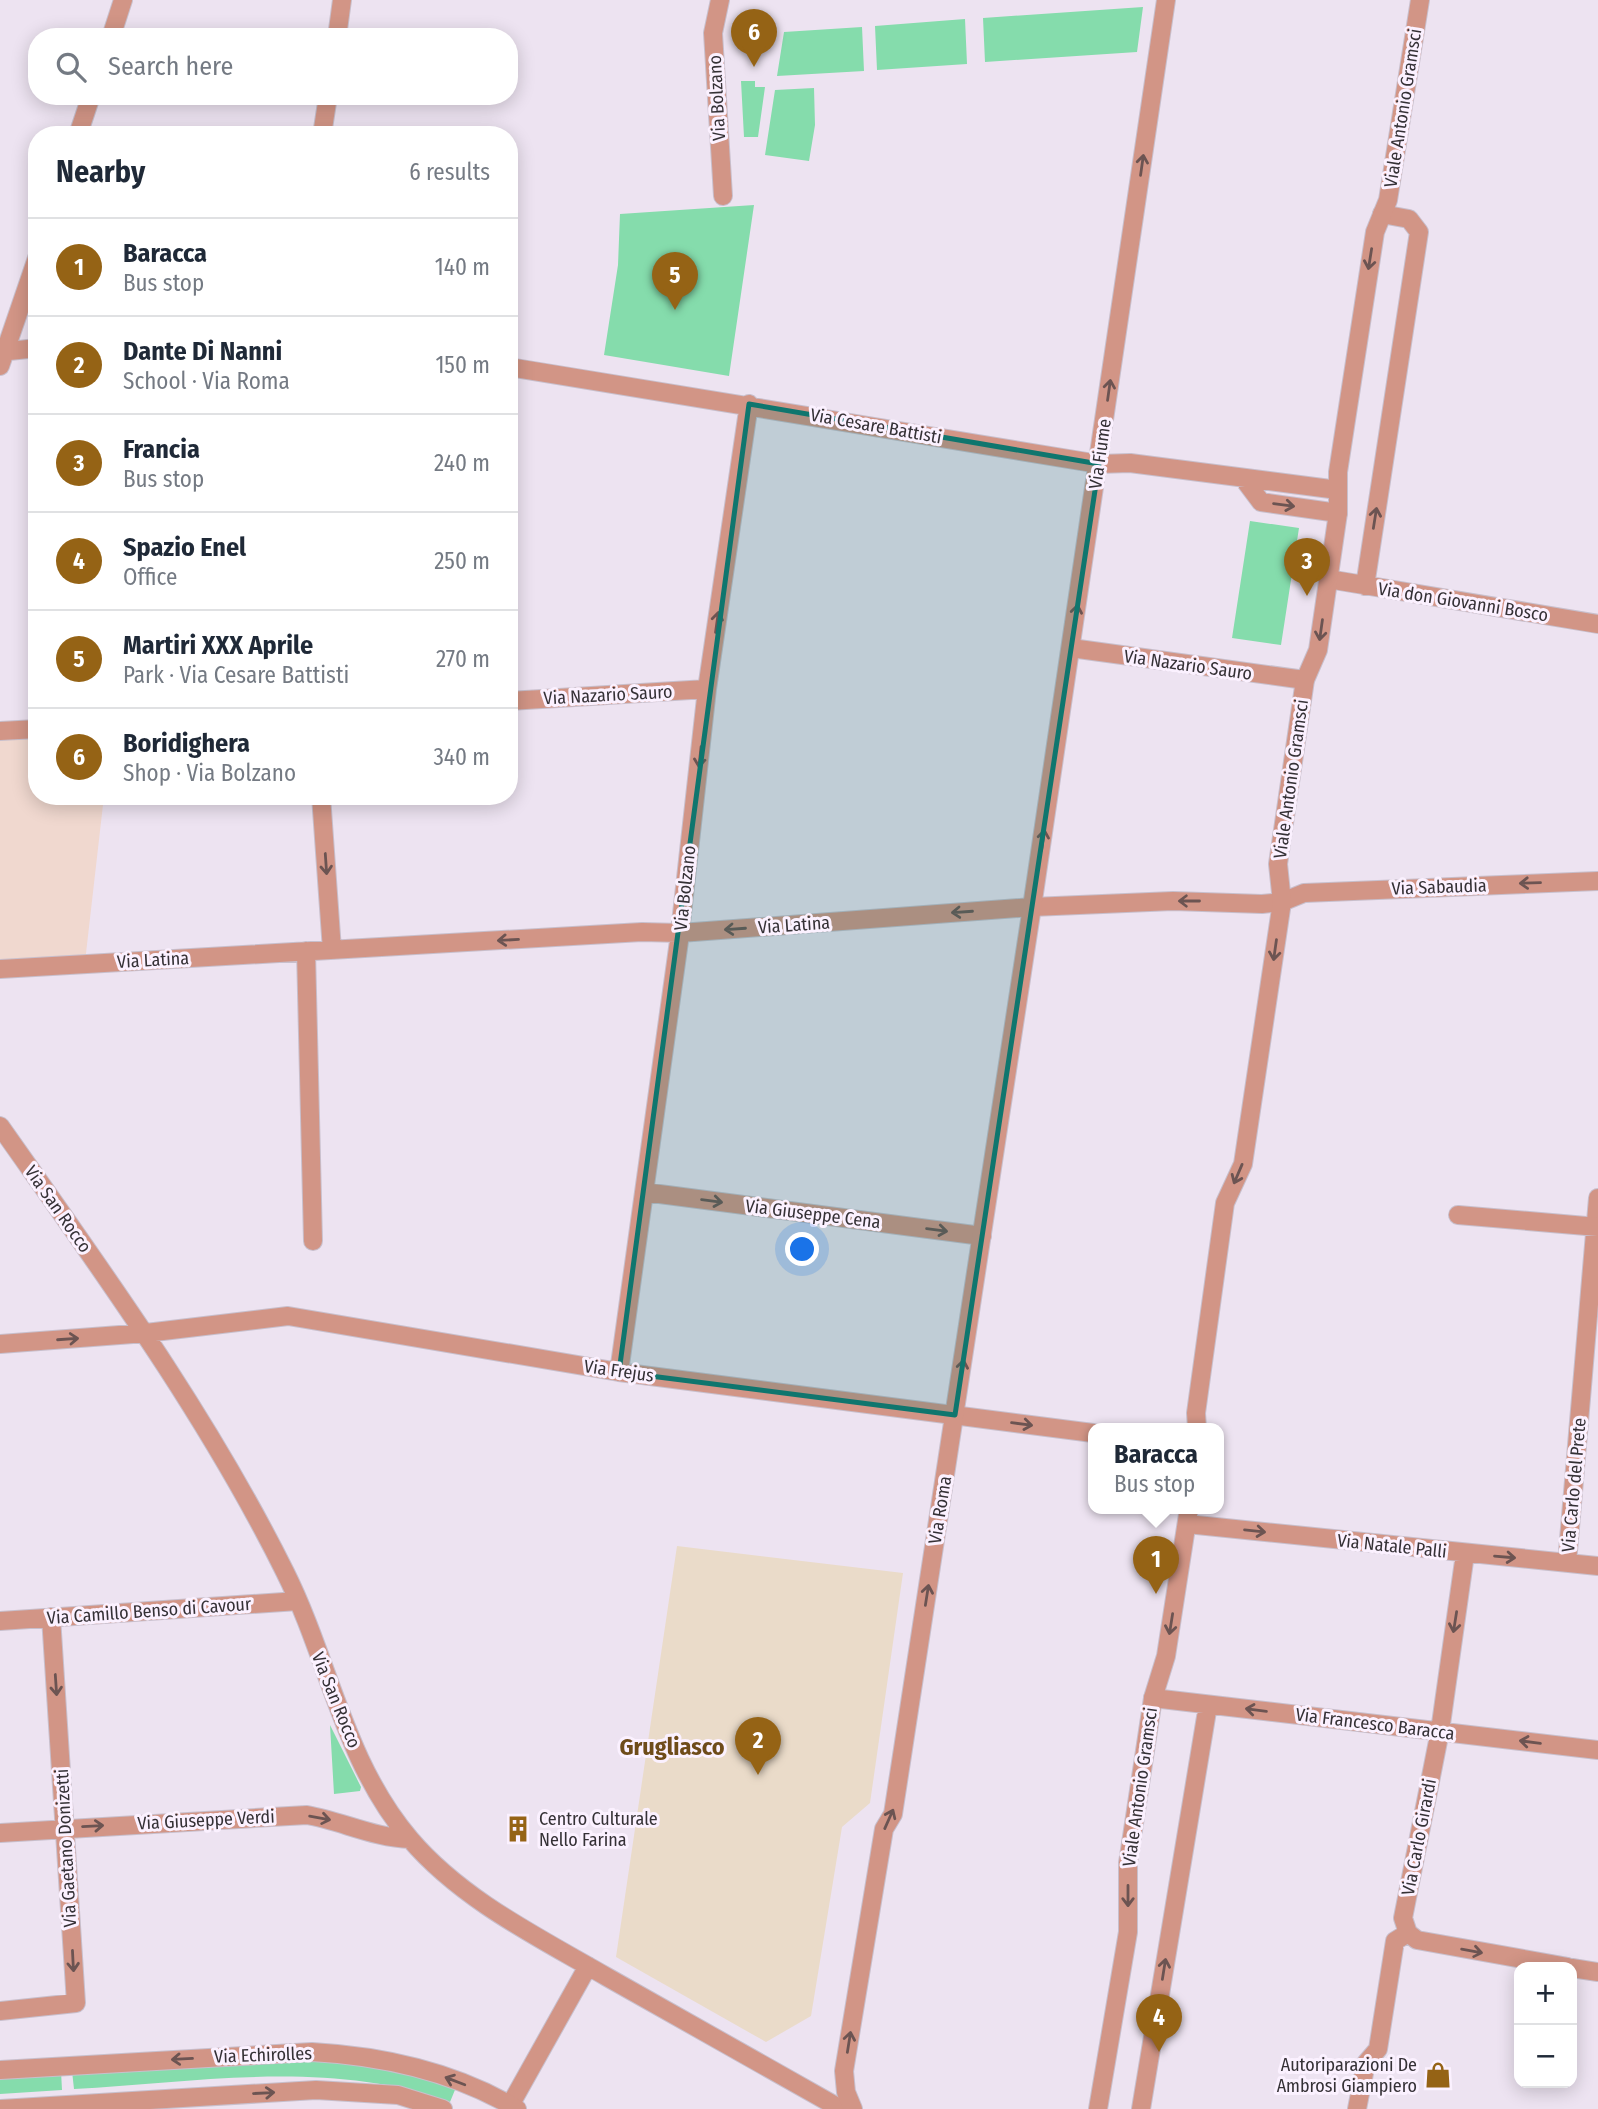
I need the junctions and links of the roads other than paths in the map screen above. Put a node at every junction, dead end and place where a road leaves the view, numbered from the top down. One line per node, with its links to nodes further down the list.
1 (123, 0): 6 (street)
2 (342, 0): 7 (street)
3 (720, 0): 12 (street, Via Bolzano)
4 (1166, 0): 19 (street, Via Fiume, one-way to 4)
5 (1420, 0): 13 (street, Viale Antonio Gramsci)
6 (114, 28)
7 (338, 28)
8 (88, 105): 10 (street)
9 (327, 105): 11 (street)
10 (81, 126)
11 (323, 126)
12 (723, 196)
13 (1382, 214): 21 (street, Viale Antonio Gramsci, one-way to 21); 24 (street, one-way to 13)
14 (28, 283): 16 (street)
15 (28, 350): 16 (street)
16 (2, 356)
17 (518, 368): 18 (street, Via Cesare Battisti)
18 (749, 404): 19 (street, Via Cesare Battisti); 28 (street, Via Bolzano, one-way to 18)
19 (1099, 464): 20 (street, Via Cesare Battisti); 26 (street, Via Fiume, one-way to 19)
20 (1242, 478): 21 (street, Via Cesare Battisti); 22 (street, one-way to 22)
21 (1338, 490): 22 (street, Viale Antonio Gramsci)
22 (1338, 513): 23 (street, Viale Antonio Gramsci)
23 (1328, 579): 24 (street, Via don Giovanni Bosco); 27 (street, Viale Antonio Gramsci, one-way to 27)
24 (1365, 586): 25 (street, Via don Giovanni Bosco)
25 (1598, 624)
26 (1071, 648): 27 (street, Via Nazario Sauro); 35 (street, Via Fiume, one-way to 26)
27 (1305, 680): 34 (street, Viale Antonio Gramsci)
28 (707, 689): 29 (street, Via Nazario Sauro); 36 (street, Via Bolzano, one-way to 36)
29 (518, 700)
30 (28, 730): 31 (street)
31 (0, 732)
32 (322, 805): 37 (street, one-way to 37)
33 (1598, 880): 34 (street, Via Sabaudia, one-way to 34)
34 (1282, 902): 35 (street, Via Latina, one-way to 35); 51 (street, Viale Antonio Gramsci, one-way to 51)
35 (1032, 907): 36 (street, Via Latina, one-way to 36); 45 (street, Via Roma)
36 (680, 933): 37 (street, Via Latina, one-way to 37); 41 (street, Via Bolzano)
37 (332, 950): 38 (street, Via Latina)
38 (306, 951): 39 (street, Via Latina); 46 (street)
39 (0, 969)
40 (0, 1126): 47 (street, Via San Rocco)
41 (644, 1192): 45 (street, Via Giuseppe Cena, one-way to 45); 49 (street, Via Bolzano)
42 (1598, 1198): 44 (street, Via Carlo del Prete)
43 (1458, 1215): 44 (street)
44 (1597, 1227): 55 (street, Via Carlo del Prete)
45 (982, 1236): 50 (street, Via Roma, one-way to 45)
46 (313, 1241)
47 (146, 1333): 48 (street, Via Frejus, one-way to 47); 49 (street, Via Frejus); 57 (street, Via San Rocco)
48 (0, 1344)
49 (619, 1372): 50 (street, Via Frejus)
50 (955, 1415): 52 (street, Via Frejus, one-way to 52); 78 (street, Via Roma, one-way to 50)
51 (1196, 1423)
52 (1088, 1432)
53 (1188, 1516): 54 (street, Via Natale Palli, one-way to 54); 60 (street, Viale Antonio Gramsci, one-way to 60)
54 (1465, 1554): 55 (street, Via Natale Palli, one-way to 55); 62 (street, Via Carlo Girardi, one-way to 62)
55 (1567, 1563): 56 (street, Via Natale Palli)
56 (1598, 1566)
57 (298, 1601): 58 (street, Via Camillo Benso di Cavour); 66 (street, Via San Rocco)
58 (51, 1617): 59 (street, Via Camillo Benso di Cavour); 64 (street, Via Gaetano Donizetti, one-way to 64)
59 (0, 1621)
60 (1153, 1699): 61 (street, Via Francesco Baracca); 79 (street, Viale Antonio Gramsci, one-way to 79)
61 (1208, 1705): 62 (street, Via Francesco Baracca, one-way to 61); 80 (street, one-way to 61)
62 (1440, 1731): 63 (street, Via Francesco Baracca, one-way to 62); 67 (street, Via Carlo Girardi)
63 (1598, 1750)
64 (65, 1828): 65 (street, Via Giuseppe Verdi); 66 (street, Via Giuseppe Verdi, one-way to 66); 72 (street, Via Gaetano Donizetti, one-way to 72)
65 (0, 1833)
66 (410, 1839): 69 (street, Via San Rocco)
67 (1408, 1933): 68 (street, one-way to 68); 81 (street)
68 (1537, 1962)
69 (588, 1966): 74 (street); 77 (street, Via San Rocco)
70 (1577, 1969): 71 (street)
71 (1598, 1972)
72 (0, 2011)
73 (0, 2070): 74 (street, Via Echirolles, one-way to 73)
74 (512, 2108)
75 (0, 2109): 76 (street, Via Echirolles, one-way to 76)
76 (443, 2109)
77 (841, 2109)
78 (853, 2109)
79 (1098, 2109)
80 (1142, 2109)
81 (1357, 2109)

